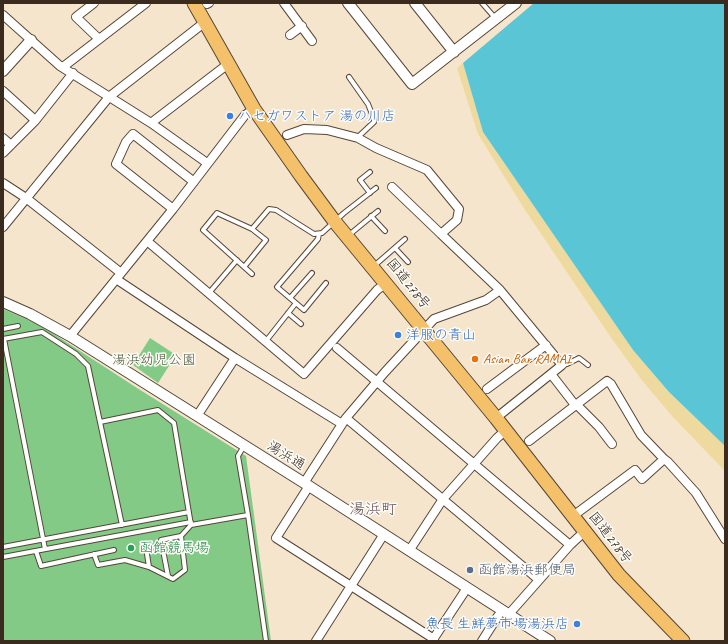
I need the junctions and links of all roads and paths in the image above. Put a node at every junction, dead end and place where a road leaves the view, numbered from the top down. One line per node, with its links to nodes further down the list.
1 (94, 3): 14 (street)
2 (146, 3): 14 (street)
3 (203, 3): 11 (highway, 国道278号)
4 (284, 3): 12 (street)
5 (348, 3): 17 (street)
6 (415, 3): 17 (street)
7 (482, 3): 10 (lane)
8 (516, 3): 10 (street)
9 (3, 15): 15 (street)
10 (496, 19): 17 (street)
11 (205, 22): 18 (highway, 国道278号); 24 (street)
12 (302, 26): 13 (street); 16 (street)
13 (290, 35)
14 (99, 39): 19 (street)
15 (31, 40): 19 (street); 20 (street)
16 (312, 41)
17 (454, 52)
18 (228, 64): 25 (highway, 国道278号); 27 (street)
19 (63, 67): 21 (street)
20 (3, 71)
21 (73, 73): 24 (street); 26 (street)
22 (349, 77): 30 (lane)
23 (3, 91): 26 (street)
24 (109, 97): 27 (street); 40 (street)
25 (254, 109): 33 (street); 44 (highway, 国道278号)
26 (35, 120): 31 (street)
27 (151, 123): 33 (street)
28 (287, 135): 30 (street)
29 (3, 138): 31 (street)
30 (358, 138): 49 (street)
31 (10, 145): 32 (street)
32 (3, 153)
33 (207, 163): 35 (street)
34 (370, 172): 39 (lane)
35 (194, 182): 41 (street); 41 (street)
36 (3, 183): 40 (street)
37 (392, 187): 49 (street)
38 (376, 188): 39 (lane)
39 (370, 193): 44 (lane)
40 (26, 198): 45 (street); 60 (street)
41 (173, 209): 52 (street)
42 (378, 211): 43 (lane)
43 (372, 216): 47 (lane); 50 (lane)
44 (335, 222): 48 (lane); 50 (highway, 国道278号)
45 (3, 227)
46 (252, 229): 48 (lane); 54 (lane); 56 (lane)
47 (385, 231)
48 (319, 234): 65 (lane)
49 (441, 234): 63 (street)
50 (347, 236): 57 (highway, 国道278号)
51 (405, 239): 53 (lane)
52 (147, 241): 60 (street); 64 (street)
53 (395, 248): 55 (lane); 57 (lane)
54 (237, 260): 56 (lane); 64 (lane)
55 (408, 262)
56 (244, 267): 59 (lane)
57 (373, 267): 61 (highway, 国道278号)
58 (312, 273): 65 (lane)
59 (252, 274)
60 (119, 276): 73 (street); 78 (street)
61 (386, 283): 72 (highway, 国道278号); 75 (street)
62 (326, 284): 67 (lane)
63 (500, 290): 72 (street); 76 (street)
64 (209, 293): 75 (street)
65 (290, 298): 67 (lane)
66 (3, 302): 73 (street, 湯浜通)
67 (296, 303): 68 (lane)
68 (288, 313): 69 (lane); 75 (lane)
69 (301, 324)
70 (18, 326): 71 (lane)
71 (3, 329)
72 (424, 329): 82 (street); 86 (highway, 国道278号)
73 (70, 336): 85 (street, 湯浜通)
74 (3, 339): 88 (lane); 106 (lane)
75 (266, 341)
76 (546, 345): 79 (street); 83 (street)
77 (337, 348): 82 (street)
78 (235, 358): 85 (street); 87 (street)
79 (562, 365): 80 (lane); 81 (street)
80 (588, 365)
81 (551, 374): 84 (street); 86 (street)
82 (377, 382): 87 (street); 94 (street)
83 (487, 389)
84 (576, 404): 90 (street); 91 (street); 93 (street)
85 (197, 416): 92 (street, 湯浜通)
86 (496, 418): 89 (highway, 国道278号)
87 (344, 421): 95 (street); 96 (street)
88 (100, 422): 97 (lane); 101 (lane)
89 (506, 430): 94 (street); 99 (highway, 国道278号)
90 (529, 441)
91 (612, 444)
92 (244, 446): 95 (street, 湯浜通); 98 (lane)
93 (664, 459): 99 (street); 105 (street)
94 (474, 463): 96 (street); 107 (street)
95 (307, 485): 103 (street, 湯浜通); 119 (street)
96 (443, 499): 112 (street); 118 (street)
97 (189, 512): 100 (lane); 101 (lane)
98 (248, 515): 100 (lane); 124 (lane)
99 (572, 516): 102 (highway, 国道278号)
100 (191, 523): 104 (lane); 109 (lane)
101 (122, 525): 106 (lane)
102 (585, 531): 107 (street); 128 (highway, 国道278号)
103 (384, 534): 112 (street, 湯浜通); 119 (street)
104 (181, 536): 117 (lane); 117 (lane)
105 (725, 539)
106 (44, 540): 108 (lane); 109 (lane)
107 (570, 545): 118 (street)
108 (3, 547)
109 (45, 549): 111 (lane)
110 (114, 550): 113 (lane)
111 (36, 551): 113 (lane); 115 (lane)
112 (409, 551): 120 (street, 湯浜通)
113 (94, 554): 116 (lane)
114 (147, 554): 116 (lane)
115 (3, 557)
116 (149, 568): 117 (lane)
117 (168, 576)
118 (539, 580): 121 (street)
119 (351, 586): 122 (street); 123 (street)
120 (466, 588): 121 (street, 湯浜通); 123 (street)
121 (503, 615): 126 (street); 127 (street, 湯浜通)
122 (317, 639): 125 (street)
123 (434, 640)
124 (266, 641)
125 (326, 641)
126 (482, 641)
127 (550, 641)
128 (683, 641)

